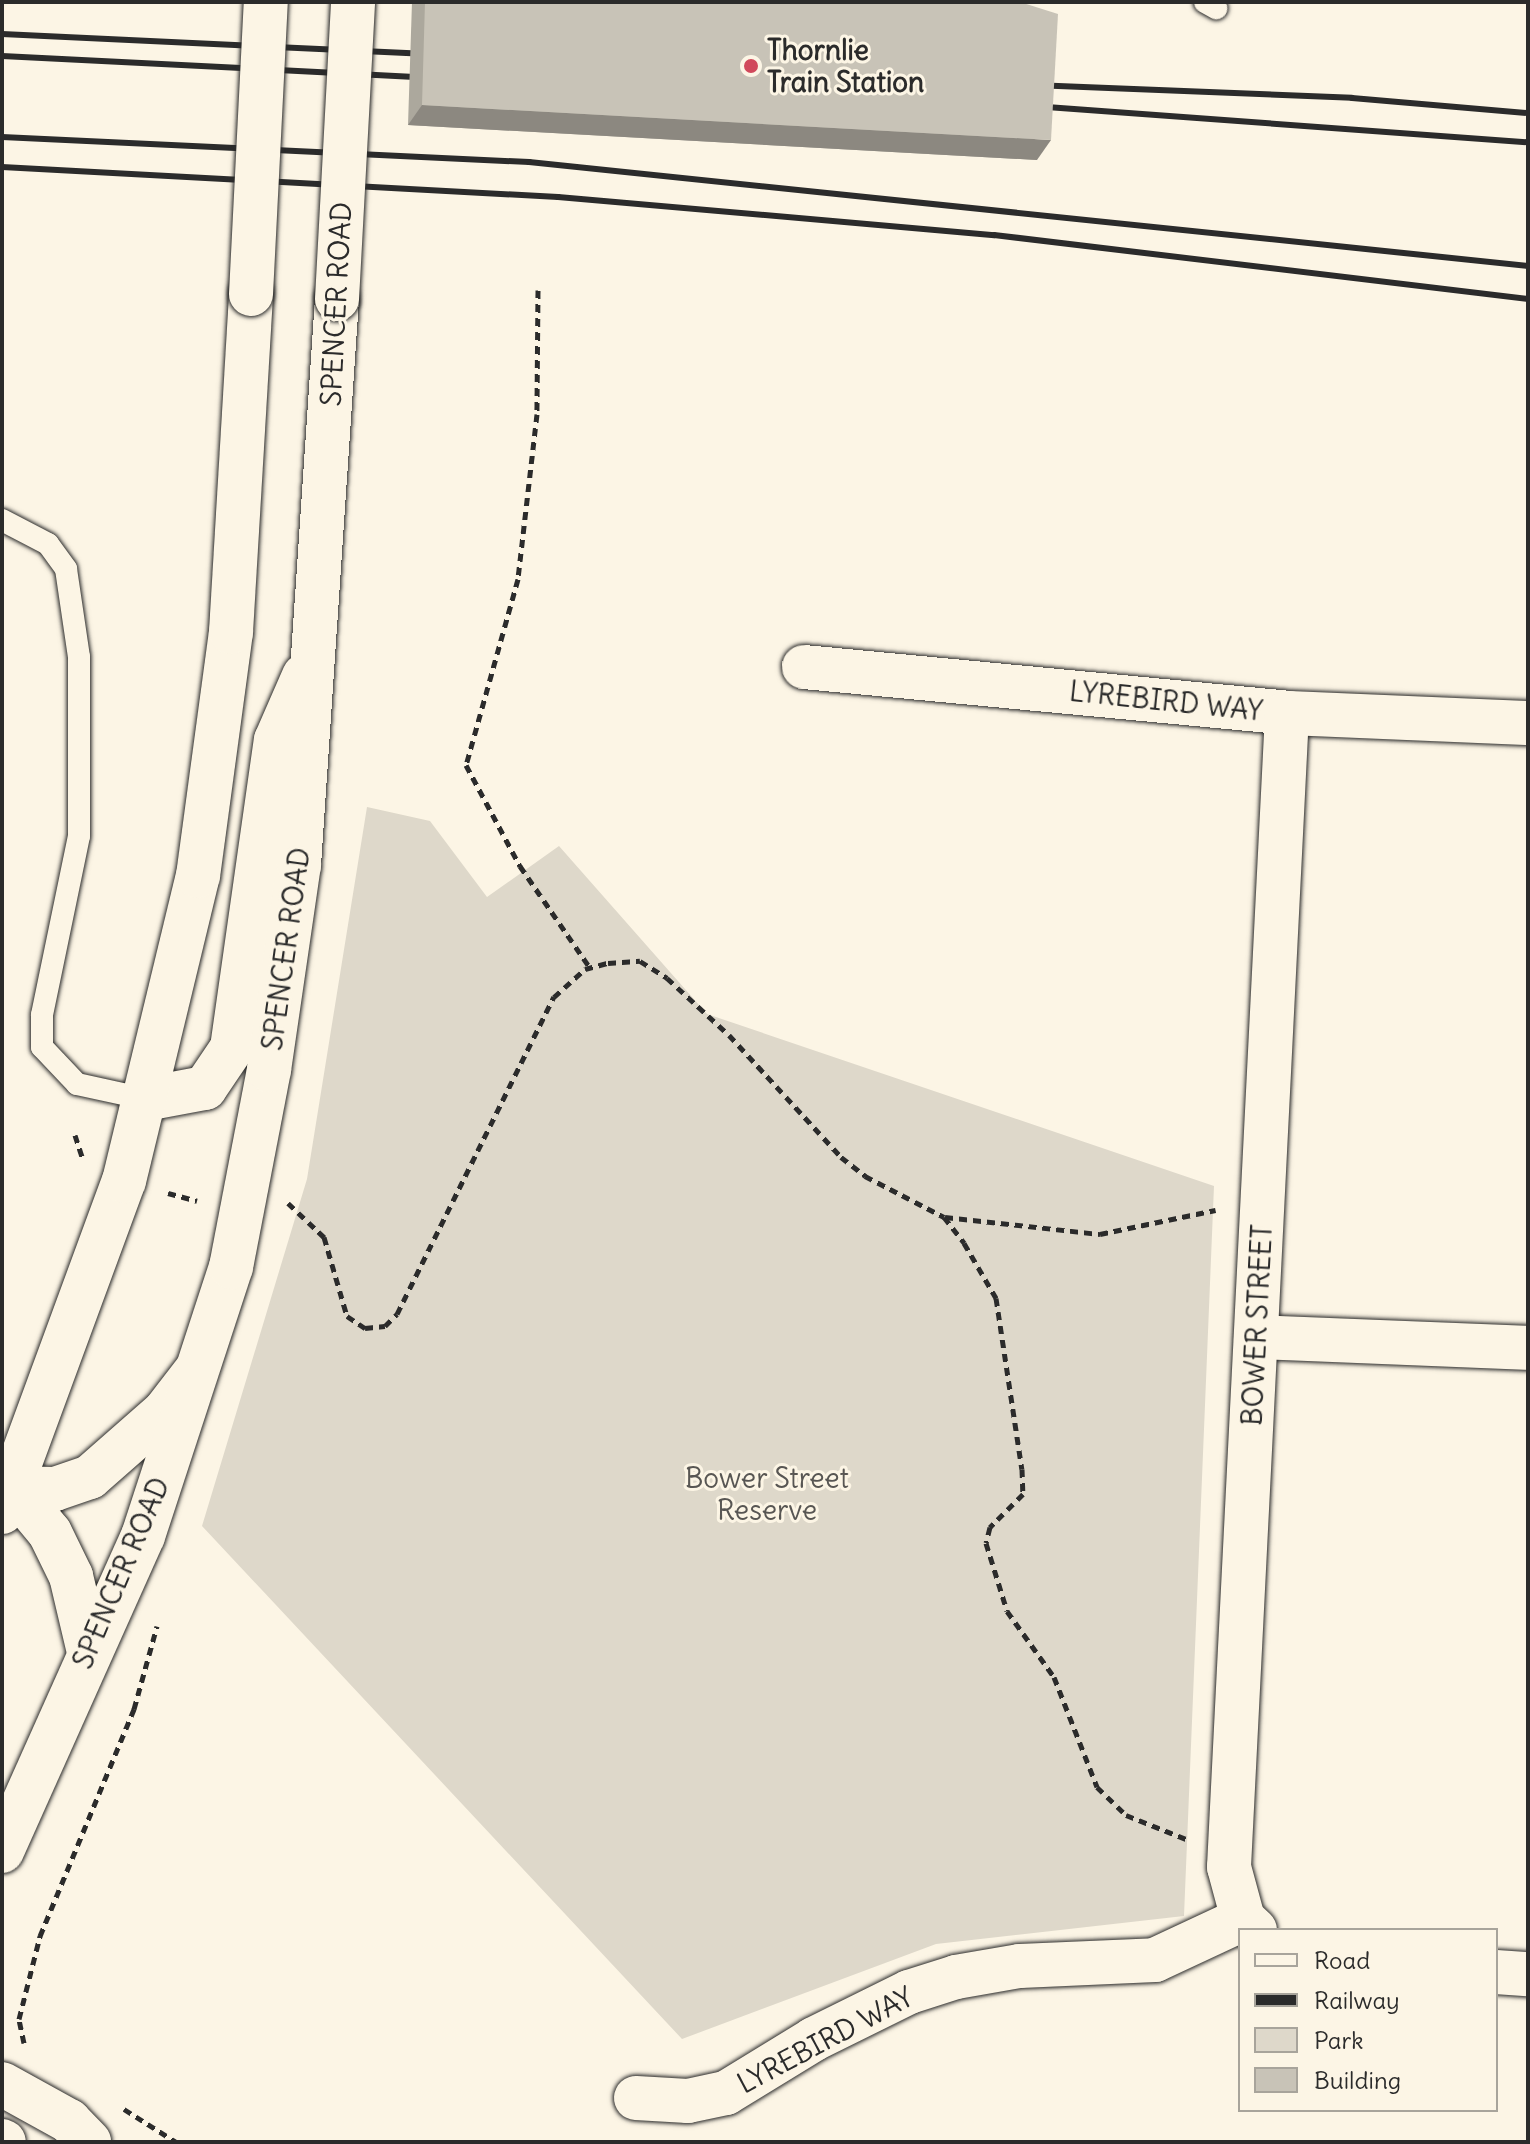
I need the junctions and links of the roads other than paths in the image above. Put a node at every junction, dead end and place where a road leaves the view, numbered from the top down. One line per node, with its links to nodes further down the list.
1 (266, 2): 8 (main road, bridge)
2 (353, 2): 4 (main road, SPENCER ROAD, bridge)
3 (2, 520): 8 (lane)
4 (317, 644): 8 (main road); 11 (main road, SPENCER ROAD)
5 (804, 667): 6 (main road, LYREBIRD WAY)
6 (1287, 713): 7 (main road, LYREBIRD WAY); 9 (main road, BOWER STREET)
7 (1528, 723)
8 (146, 1099): 12 (main road)
9 (1256, 1337): 10 (main road); 15 (main road, BOWER STREET)
10 (1528, 1348)
11 (204, 1360): 12 (main road); 13 (main road, SPENCER ROAD)
12 (4, 1491): 13 (main road)
13 (88, 1648): 14 (main road, SPENCER ROAD)
14 (2, 1851)
15 (1249, 1924)
16 (1238, 1928): 20 (main road, LYREBIRD WAY)
17 (1498, 1972): 18 (main road)
18 (1528, 1974)
19 (2, 2084): 21 (main road)
20 (636, 2098)
21 (89, 2142)

